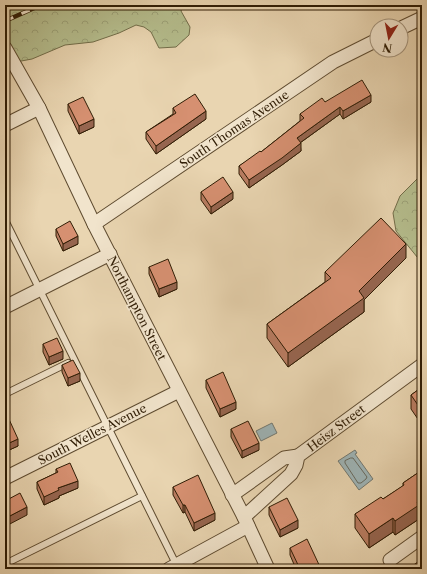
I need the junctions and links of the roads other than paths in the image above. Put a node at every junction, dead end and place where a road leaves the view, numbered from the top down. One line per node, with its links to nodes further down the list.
1 (422, 18): 2 (street)
2 (409, 24)
3 (369, 44): 8 (street, South Thomas Avenue)
4 (5, 48): 5 (street, Northampton Street)
5 (39, 108): 6 (street); 8 (street, Northampton Street)
6 (5, 125)
7 (5, 221): 10 (lane)
8 (94, 224): 9 (street, Northampton Street)
9 (110, 254): 10 (street); 14 (street, Northampton Street)
10 (40, 290): 11 (street); 12 (lane)
11 (5, 307)
12 (74, 360): 15 (lane); 16 (lane)
13 (422, 364): 17 (street, Heisz Street)
14 (179, 391): 16 (street, South Welles Avenue); 19 (street, Northampton Street)
15 (5, 394)
16 (107, 426): 18 (street, South Welles Avenue); 20 (lane)
17 (298, 456): 19 (street); 21 (street, Heisz Street)
18 (5, 478)
19 (232, 495): 21 (street, Northampton Street)
20 (142, 496): 24 (lane); 25 (lane)
21 (246, 522): 25 (street, Heisz Street); 26 (street, Northampton Street)
22 (422, 537): 23 (street)
23 (390, 560)
24 (5, 564)
25 (175, 568)
26 (268, 569)

